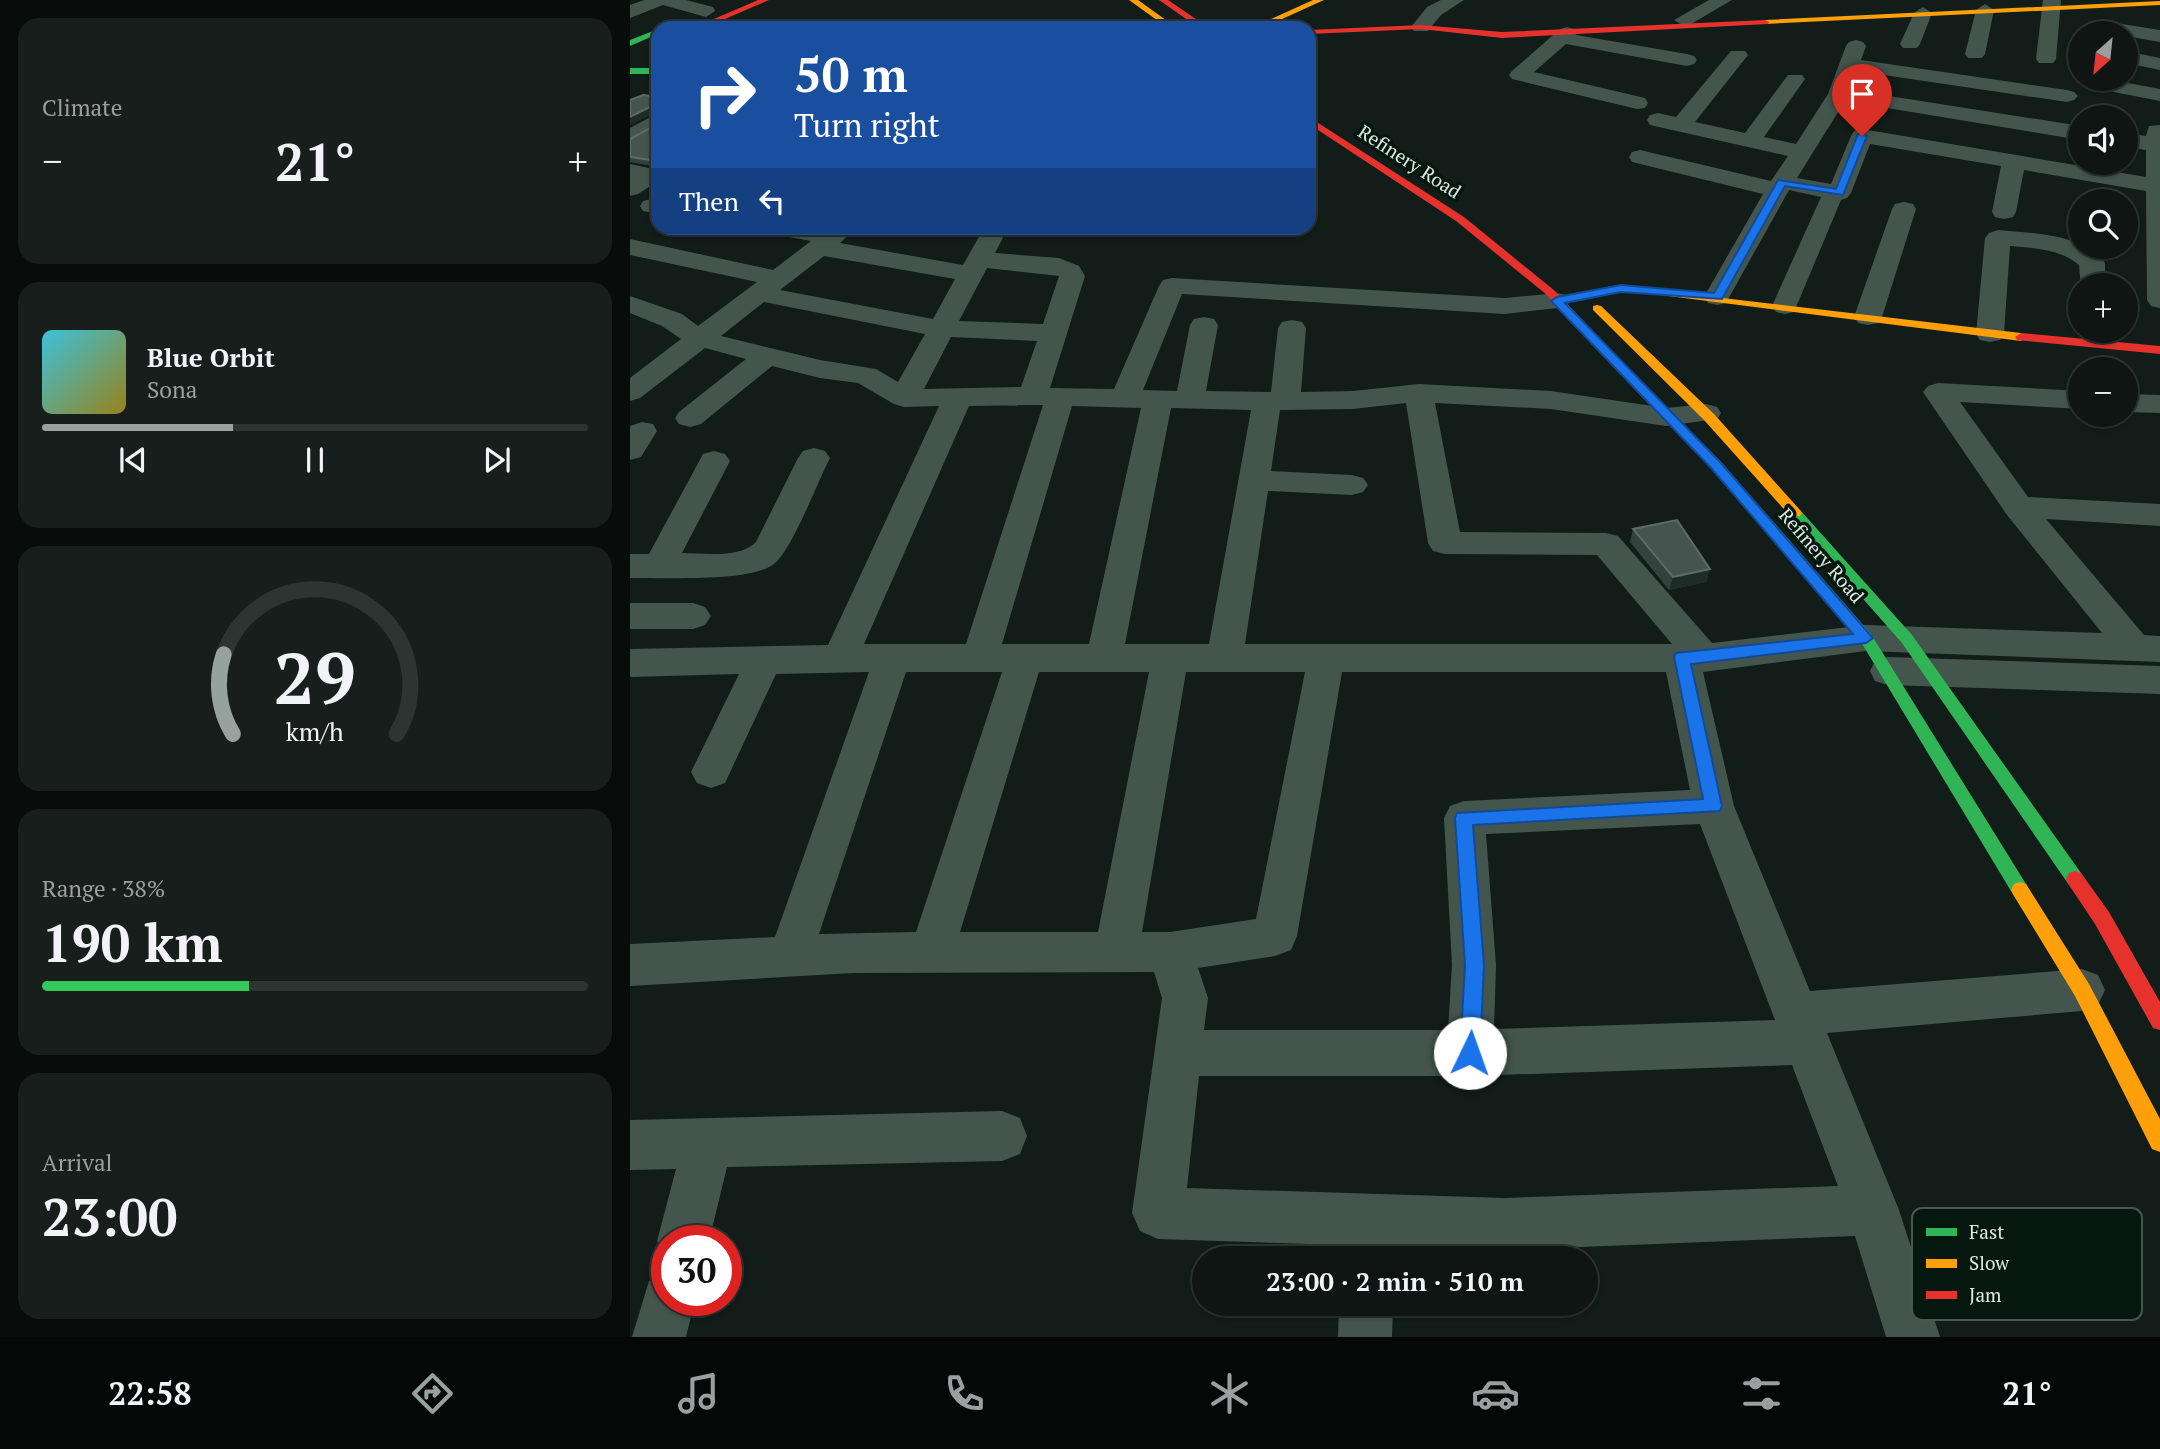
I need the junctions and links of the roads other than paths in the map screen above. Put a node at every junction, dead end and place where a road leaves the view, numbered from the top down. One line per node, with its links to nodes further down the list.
1 (662, 0): 13 (street); 14 (street)
2 (733, 0): 13 (street)
3 (765, 0): 18 (street)
4 (1132, 0): 19 (street)
5 (1163, 0): 20 (street)
6 (1320, 0): 21 (street)
7 (1455, 0): 23 (street)
8 (1723, 0): 16 (street)
9 (2008, 0): 22 (street)
10 (2160, 3): 11 (street)
11 (2051, 4): 12 (street); 37 (street)
12 (1985, 10): 15 (street); 34 (street)
13 (706, 11): 17 (street)
14 (630, 12)
15 (1923, 13): 22 (street); 31 (street)
16 (1684, 20): 22 (street); 24 (street)
17 (688, 21)
18 (694, 21)
19 (1163, 21)
20 (1194, 21)
21 (1271, 21)
22 (1709, 22): 28 (street)
23 (1421, 27): 24 (street); 25 (street)
24 (1477, 31): 28 (street)
25 (1316, 32)
26 (2138, 33): 29 (street)
27 (651, 34): 30 (street)
28 (1565, 35): 33 (street); 40 (street)
29 (2160, 36)
30 (630, 43)
31 (1910, 44)
32 (651, 47): 36 (street)
33 (1541, 54): 39 (street); 51 (street)
34 (1975, 54)
35 (1738, 55): 56 (street)
36 (630, 56)
37 (2046, 59)
38 (2138, 59): 43 (street)
39 (1569, 60)
40 (1687, 60)
41 (651, 61): 42 (street)
42 (630, 62)
43 (2160, 64)
44 (630, 71): 45 (street)
45 (651, 71)
46 (1795, 79): 59 (street)
47 (2138, 91): 49 (street)
48 (1839, 94): 50 (street); 57 (street); 61 (street)
49 (2160, 95)
50 (2067, 96)
51 (1637, 103)
52 (1316, 115): 70 (street, Refinery Road)
53 (1316, 115): 80 (street, Refinery Road)
54 (1658, 120): 56 (street)
55 (651, 124): 58 (street)
56 (1681, 125): 59 (street)
57 (2068, 131)
58 (630, 137)
59 (1750, 141): 61 (street)
60 (2138, 151): 64 (street)
61 (1801, 152): 67 (street)
62 (1640, 157): 67 (street)
63 (2014, 160): 66 (street); 67 (street); 73 (street)
64 (2159, 169): 66 (street); 83 (street)
65 (646, 173): 68 (street)
66 (2099, 176): 69 (street)
67 (1779, 186): 82 (street)
68 (630, 189)
69 (2097, 189)
70 (1455, 196)
71 (1830, 201): 85 (street)
72 (1904, 209): 86 (street)
73 (2004, 212)
74 (986, 235): 77 (street)
75 (831, 237): 77 (street); 79 (street)
76 (630, 247): 79 (street)
77 (973, 267): 88 (street); 90 (street)
78 (2092, 273): 91 (street)
79 (766, 286): 88 (street); 92 (street)
80 (1561, 290): 81 (street); 100 (street); 107 (street, Refinery Road)
81 (1585, 296): 82 (street); 106 (street, Refinery Road)
82 (1717, 297): 85 (street)
83 (2160, 300)
84 (630, 304): 92 (street)
85 (1785, 306): 86 (street)
86 (1868, 317): 91 (street)
87 (1204, 325): 102 (street)
88 (939, 328): 90 (street); 99 (street)
89 (1292, 328): 103 (street)
90 (1053, 333): 97 (street)
91 (1990, 334): 93 (street)
92 (696, 338): 94 (street); 95 (street)
93 (2160, 350)
94 (768, 355): 99 (street); 108 (street)
95 (631, 390)
96 (1419, 393): 103 (street); 107 (street); 128 (street)
97 (1047, 396): 98 (street); 100 (street); 125 (street)
98 (958, 397): 99 (street); 124 (street)
99 (904, 398)
100 (1125, 398): 102 (street)
101 (2068, 399): 113 (street)
102 (1174, 400): 103 (street); 127 (street)
103 (1276, 401): 111 (street)
104 (2138, 403): 105 (street)
105 (2160, 404)
106 (1706, 413): 107 (street); 119 (street, Refinery Road)
107 (1666, 417): 118 (street, Refinery Road)
108 (691, 418)
109 (814, 458): 115 (street)
110 (714, 461): 115 (street)
111 (1254, 480): 112 (street); 122 (street)
112 (1352, 485)
113 (2018, 507): 114 (street); 120 (street)
114 (2160, 515)
115 (644, 566)
116 (630, 616): 117 (street)
117 (693, 616)
118 (1866, 638): 119 (street); 128 (street); 132 (street, Refinery Road)
119 (1907, 639): 120 (street); 133 (street, Refinery Road)
120 (2147, 648)
121 (1170, 657): 122 (street); 127 (street); 137 (street)
122 (1225, 657): 123 (street)
123 (1326, 657): 128 (street); 138 (street)
124 (840, 658): 129 (street); 130 (street)
125 (980, 658): 126 (street); 129 (street)
126 (1025, 658): 127 (street); 139 (street)
127 (1104, 658)
128 (1693, 658): 136 (street)
129 (892, 659): 140 (street)
130 (764, 660): 131 (street); 135 (street)
131 (634, 671)
132 (1888, 671): 133 (street); 142 (street, Refinery Road)
133 (1933, 673): 134 (street); 143 (street, Refinery Road)
134 (2160, 681)
135 (711, 772)
136 (1714, 806): 144 (street); 146 (street)
137 (1116, 952): 138 (street); 139 (street)
138 (1170, 952): 145 (street)
139 (931, 953): 140 (street)
140 (789, 957): 141 (street)
141 (630, 965)
142 (2082, 990): 144 (street); 148 (street, Refinery Road)
143 (2160, 1021)
144 (1800, 1028): 146 (street); 151 (street)
145 (1178, 1053): 146 (street); 153 (street)
146 (1470, 1053)
147 (1002, 1136): 149 (street)
148 (2160, 1141)
149 (708, 1143): 150 (street); 152 (street)
150 (630, 1145)
151 (1873, 1210): 153 (street); 158 (street)
152 (687, 1225)
153 (1367, 1239)
154 (664, 1316): 156 (street)
155 (1366, 1316): 157 (street)
156 (659, 1337)
157 (1365, 1337)
158 (1913, 1337)

